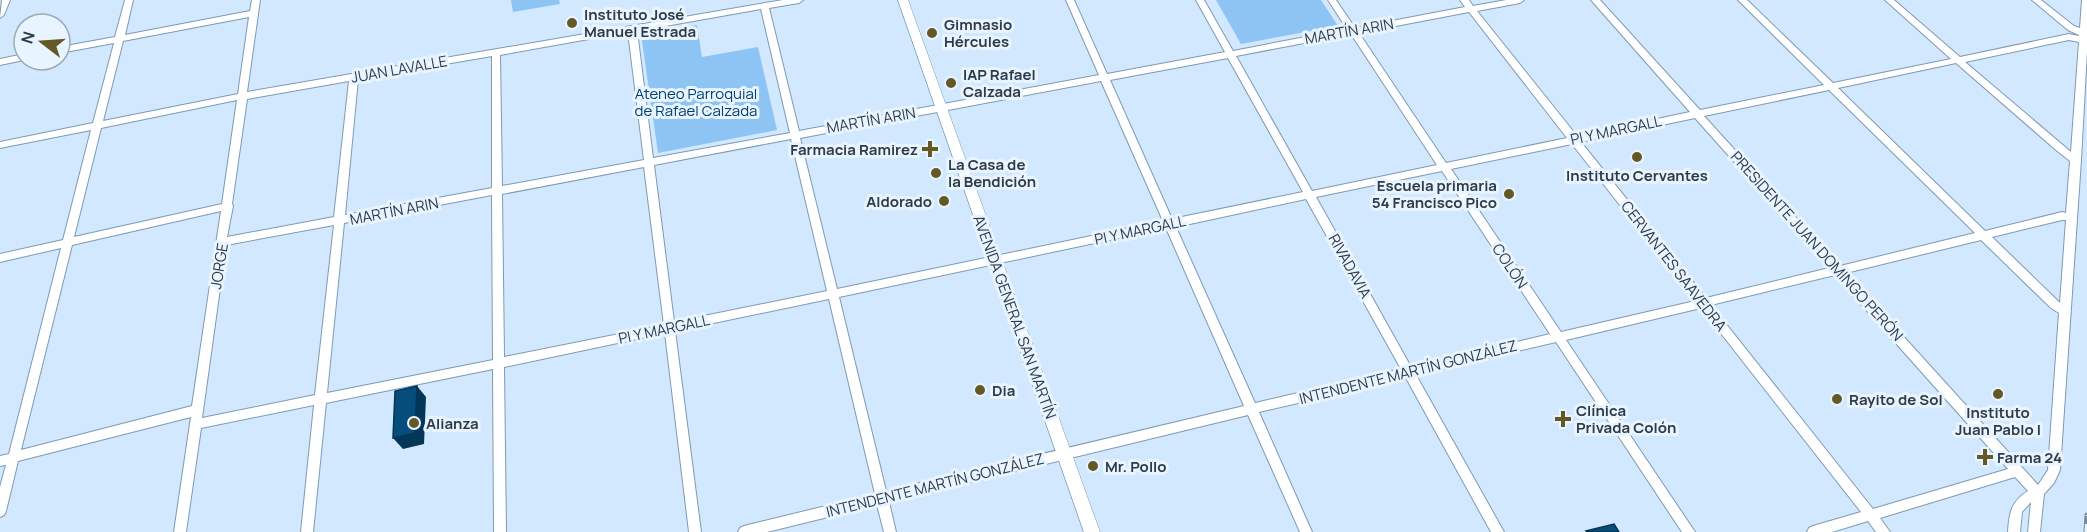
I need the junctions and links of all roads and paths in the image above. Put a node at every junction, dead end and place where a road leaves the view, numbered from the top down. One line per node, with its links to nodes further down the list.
1 (6, 0): 18 (street)
2 (129, 0): 22 (street)
3 (256, 0): 17 (street, JORGE)
4 (800, 0): 16 (street, JUAN LAVALLE)
5 (903, 0): 31 (main road, AVENIDA GENERAL SAN MARTÍN)
6 (1070, 0): 28 (street)
7 (1200, 0): 25 (street, RIVADAVIA)
8 (1332, 0): 20 (street, COLÓN)
9 (1520, 0): 15 (street, MARTÍN ARIN)
10 (1595, 0): 32 (street, PRESIDENTE JUAN DOMINGO PERÓN)
11 (1742, 0): 29 (street)
12 (1888, 0): 26 (street)
13 (2036, 0): 21 (street)
14 (2086, 0): 21 (street)
15 (1468, 4): 20 (street, MARTÍN ARIN); 35 (street, CERVANTES SAAVEDRA)
16 (764, 6): 19 (street, JUAN LAVALLE); 34 (street)
17 (254, 13): 22 (street); 30 (street, JORGE)
18 (0, 15)
19 (632, 29): 24 (street, JUAN LAVALLE); 38 (street)
20 (1353, 30): 25 (street, MARTÍN ARIN); 39 (street, COLÓN)
21 (2083, 36): 26 (street, PI Y MARGALL); 37 (street)
22 (119, 39): 23 (street); 33 (street)
23 (72, 48)
24 (496, 53): 27 (street, JUAN LAVALLE); 40 (street)
25 (1230, 54): 28 (street, MARTÍN ARIN); 41 (street, RIVADAVIA)
26 (1959, 60): 29 (street, PI Y MARGALL); 37 (street)
27 (354, 77): 30 (street, JUAN LAVALLE); 44 (street)
28 (1104, 77): 31 (street, MARTÍN ARIN); 45 (street)
29 (1831, 85): 32 (street, PI Y MARGALL); 46 (street)
30 (244, 96): 33 (street, JUAN LAVALLE); 42 (street, JORGE)
31 (940, 107): 34 (street, MARTÍN ARIN); 50 (main road, AVENIDA GENERAL SAN MARTÍN)
32 (1697, 113): 35 (street, PI Y MARGALL); 51 (street, PRESIDENTE JUAN DOMINGO PERÓN)
33 (96, 126): 36 (street, JUAN LAVALLE); 48 (street)
34 (794, 134): 38 (street, MARTÍN ARIN); 52 (street)
35 (1574, 138): 39 (street, PI Y MARGALL); 53 (street, CERVANTES SAAVEDRA)
36 (0, 145)
37 (2076, 159): 43 (street)
38 (650, 163): 40 (street, MARTÍN ARIN); 55 (street)
39 (1443, 165): 41 (street, PI Y MARGALL); 56 (street, COLÓN)
40 (497, 191): 44 (street, MARTÍN ARIN); 57 (street)
41 (1310, 194): 45 (street, PI Y MARGALL); 58 (street, RIVADAVIA)
42 (228, 206): 47 (street, JORGE); 48 (street)
43 (2072, 217): 46 (street, INTENDENTE MARTÍN GONZÁLEZ); 54 (street)
44 (338, 221): 47 (street, MARTÍN ARIN); 59 (street)
45 (1168, 224): 50 (street, PI Y MARGALL); 61 (street)
46 (1985, 236): 51 (street, INTENDENTE MARTÍN GONZÁLEZ); 54 (street)
47 (223, 242): 60 (street, JORGE)
48 (68, 243): 49 (street); 64 (street)
49 (0, 258)
50 (994, 260): 52 (street, PI Y MARGALL); 63 (main road, AVENIDA GENERAL SAN MARTÍN)
51 (1839, 271): 53 (street, INTENDENTE MARTÍN GONZÁLEZ); 66 (street, PRESIDENTE JUAN DOMINGO PERÓN)
52 (833, 294): 55 (street, PI Y MARGALL); 68 (street)
53 (1704, 303): 56 (street, INTENDENTE MARTÍN GONZÁLEZ); 70 (street, CERVANTES SAAVEDRA)
54 (2065, 311): 67 (street)
55 (668, 328): 57 (street, PI Y MARGALL); 74 (street)
56 (1557, 336): 58 (street, INTENDENTE MARTÍN GONZÁLEZ); 80 (street, COLÓN)
57 (500, 363): 59 (street, PI Y MARGALL); 73 (street)
58 (1408, 371): 61 (street, INTENDENTE MARTÍN GONZÁLEZ); 79 (street, RIVADAVIA)
59 (321, 399): 62 (street, PI Y MARGALL); 72 (street)
60 (198, 410): 62 (street, JORGE); 64 (street)
61 (1253, 410): 63 (street, INTENDENTE MARTÍN GONZÁLEZ); 78 (street)
62 (196, 424): 71 (street, JORGE)
63 (1064, 453): 68 (street, INTENDENTE MARTÍN GONZÁLEZ); 77 (main road, AVENIDA GENERAL SAN MARTÍN)
64 (14, 457): 65 (street); 69 (street)
65 (0, 461)
66 (2018, 471): 67 (street, PRESIDENTE JUAN DOMINGO PERÓN); 70 (street)
67 (2038, 494): 83 (street); 84 (street)
68 (882, 499): 75 (street, INTENDENTE MARTÍN GONZÁLEZ); 76 (street)
69 (0, 511)
70 (1871, 516): 81 (street); 82 (street, CERVANTES SAAVEDRA)
71 (180, 532)
72 (307, 532)
73 (500, 532)
74 (695, 532)
75 (744, 532)
76 (890, 532)
77 (1092, 532)
78 (1306, 532)
79 (1498, 532)
80 (1689, 532)
81 (1813, 532)
82 (1884, 532)
83 (2014, 532)
84 (2034, 532)

